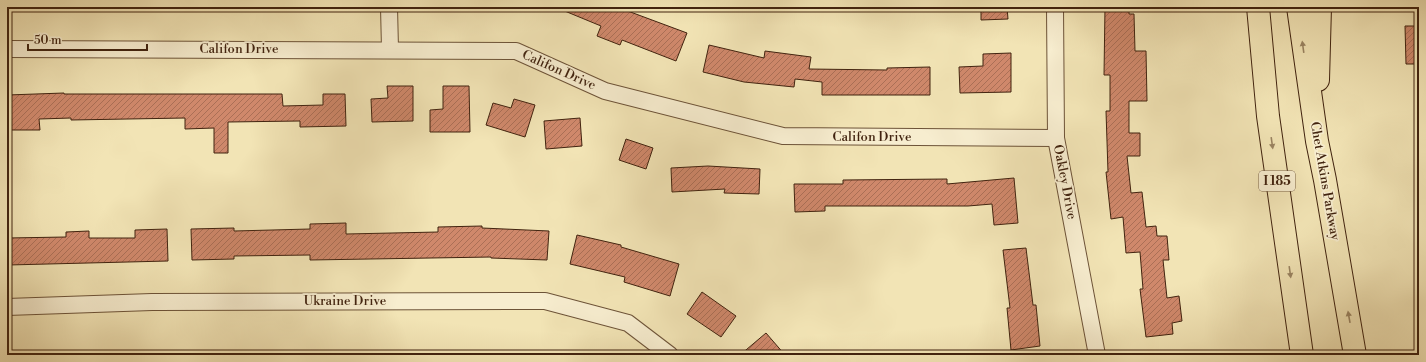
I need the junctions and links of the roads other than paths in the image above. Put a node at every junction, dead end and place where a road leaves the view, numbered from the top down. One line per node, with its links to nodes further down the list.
1 (389, 7): 8 (street)
2 (1055, 7): 10 (street, Oakley Drive)
3 (1245, 7): 9 (highway)
4 (1258, 7): 9 (highway, I 185)
5 (1298, 7): 11 (highway, Chet Atkins Parkway, one-way to 5)
6 (1320, 7): 11 (highway)
7 (7, 49): 8 (street, Califon Drive)
8 (390, 50): 10 (street, Califon Drive)
9 (1268, 116): 15 (highway, I 185, one-way to 15)
10 (1056, 138): 14 (street, Oakley Drive)
11 (1316, 141): 16 (highway, Chet Atkins Parkway, one-way to 11)
12 (7, 307): 13 (street, Ukraine Drive)
13 (670, 355)
14 (1097, 355)
15 (1302, 355)
16 (1355, 355)

